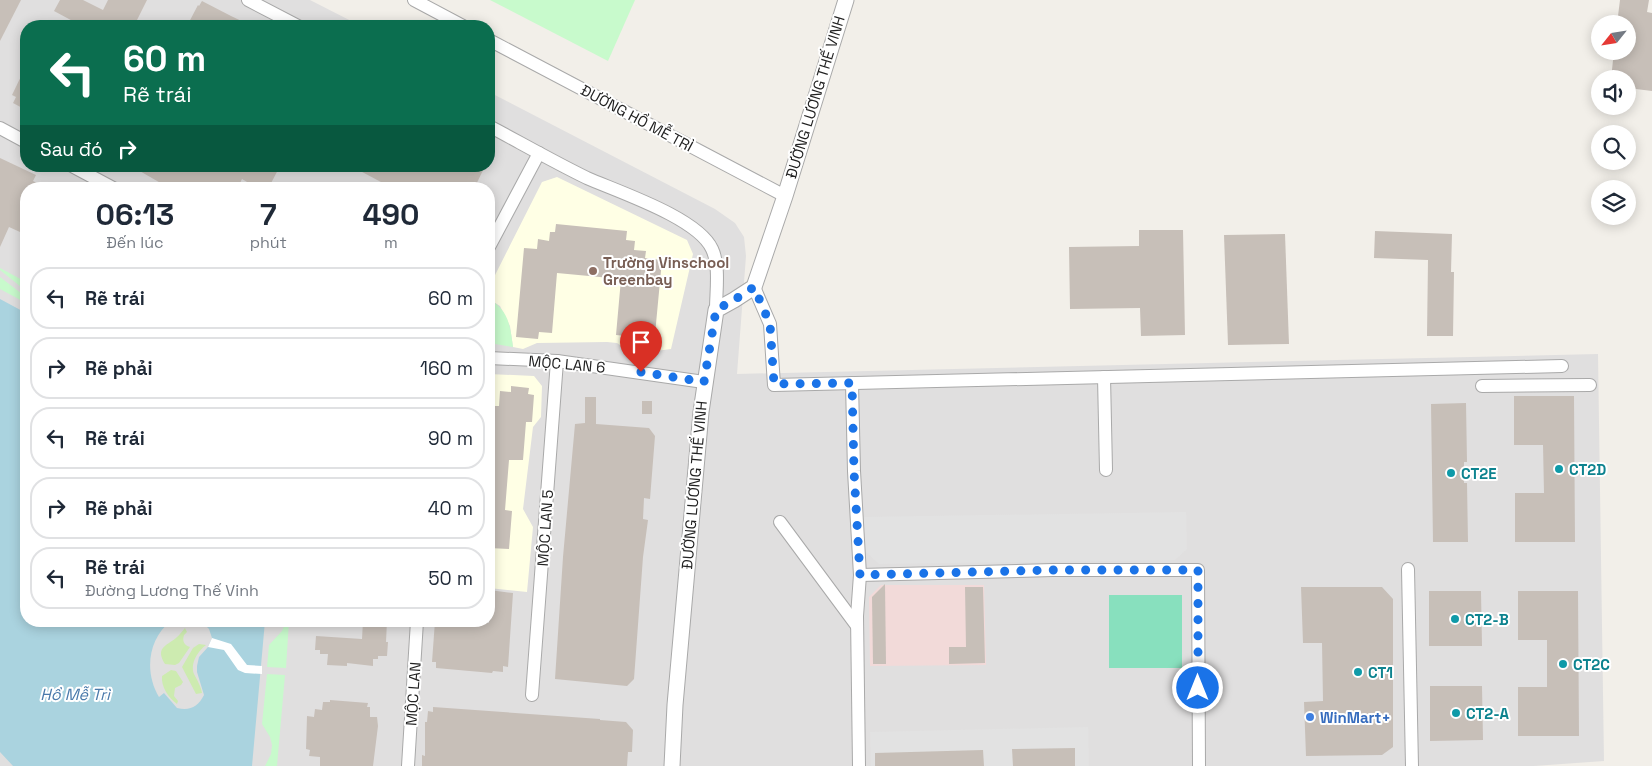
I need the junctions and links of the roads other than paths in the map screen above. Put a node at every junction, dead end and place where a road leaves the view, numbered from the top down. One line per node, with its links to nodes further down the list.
1 (248, 0): 4 (street)
2 (414, 0): 5 (street)
3 (846, 0): 13 (street, ĐƯỜNG LƯƠNG THẾ VINH)
4 (286, 20)
5 (452, 20)
6 (495, 43): 13 (street, ĐƯỜNG HỒ MỄ TRÌ)
7 (0, 128): 9 (street)
8 (495, 129): 10 (street)
9 (20, 139)
10 (539, 152): 14 (street); 16 (street)
11 (83, 172): 12 (street)
12 (102, 182)
13 (785, 196): 15 (street, ĐƯỜNG LƯƠNG THẾ VINH)
14 (495, 236)
15 (754, 287): 16 (street); 22 (street)
16 (716, 310): 21 (street, ĐƯỜNG LƯƠNG THẾ VINH)
17 (495, 358): 18 (street, MỘC LAN 6)
18 (557, 361): 21 (street, MỘC LAN 6); 31 (street, MỘC LAN 5)
19 (1562, 366): 20 (street)
20 (1104, 377): 22 (street); 25 (street)
21 (704, 382): 33 (street, ĐƯỜNG LƯƠNG THẾ VINH)
22 (852, 383): 28 (street)
23 (1590, 385): 24 (street)
24 (1482, 386)
25 (1106, 470)
26 (780, 522): 29 (street)
27 (1408, 569): 36 (street)
28 (860, 575): 29 (street); 35 (street)
29 (857, 626): 34 (street)
30 (417, 627): 32 (street, MỘC LAN)
31 (532, 695)
32 (408, 766)
33 (672, 766)
34 (858, 766)
35 (1199, 766)
36 (1412, 766)

